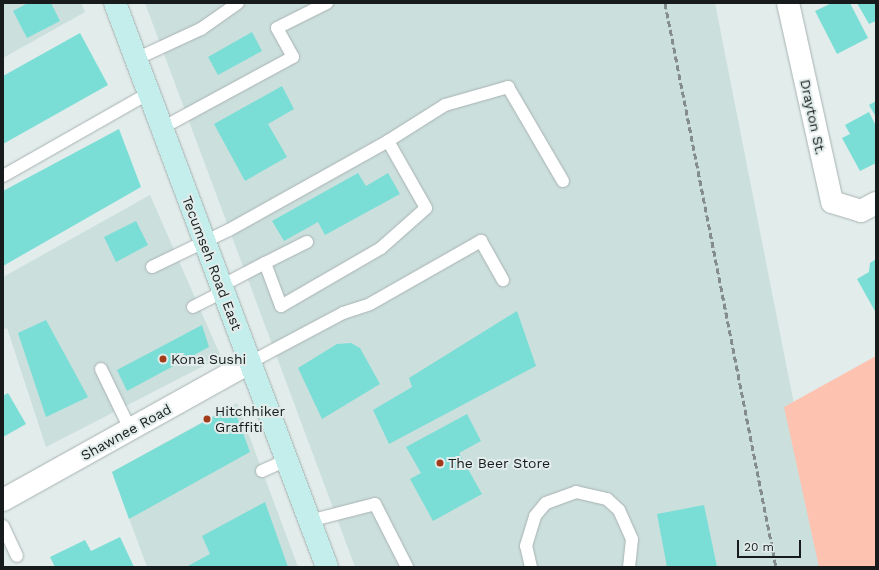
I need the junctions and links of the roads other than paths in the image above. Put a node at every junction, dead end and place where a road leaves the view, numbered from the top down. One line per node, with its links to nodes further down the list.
1 (115, 3): 5 (main road, Tecumseh Road East)
2 (238, 3): 5 (lane)
3 (327, 3): 7 (lane)
4 (788, 3): 11 (street, Drayton St.)
5 (136, 59): 6 (main road, Tecumseh Road East)
6 (149, 93): 7 (main road, Tecumseh Road East); 9 (lane)
7 (162, 128): 12 (main road, Tecumseh Road East)
8 (388, 141): 10 (lane); 12 (lane); 14 (lane)
9 (3, 176)
10 (563, 181)
11 (868, 207)
12 (204, 241): 15 (lane); 17 (main road, Tecumseh Road East)
13 (307, 242): 14 (lane)
14 (265, 263): 17 (lane)
15 (152, 267)
16 (503, 280): 19 (lane)
17 (222, 289): 18 (lane); 19 (main road, Tecumseh Road East)
18 (193, 307)
19 (250, 363): 21 (street, Shawnee Road); 22 (main road, Tecumseh Road East)
20 (102, 369): 21 (lane)
21 (130, 430): 24 (street, Shawnee Road)
22 (287, 460): 23 (lane); 25 (main road, Tecumseh Road East)
23 (262, 471)
24 (3, 500)
25 (310, 521): 28 (main road, Tecumseh Road East); 29 (lane)
26 (3, 526): 27 (lane)
27 (17, 556)
28 (327, 567)
29 (407, 567)
30 (531, 567): 31 (lane)
31 (628, 567)

